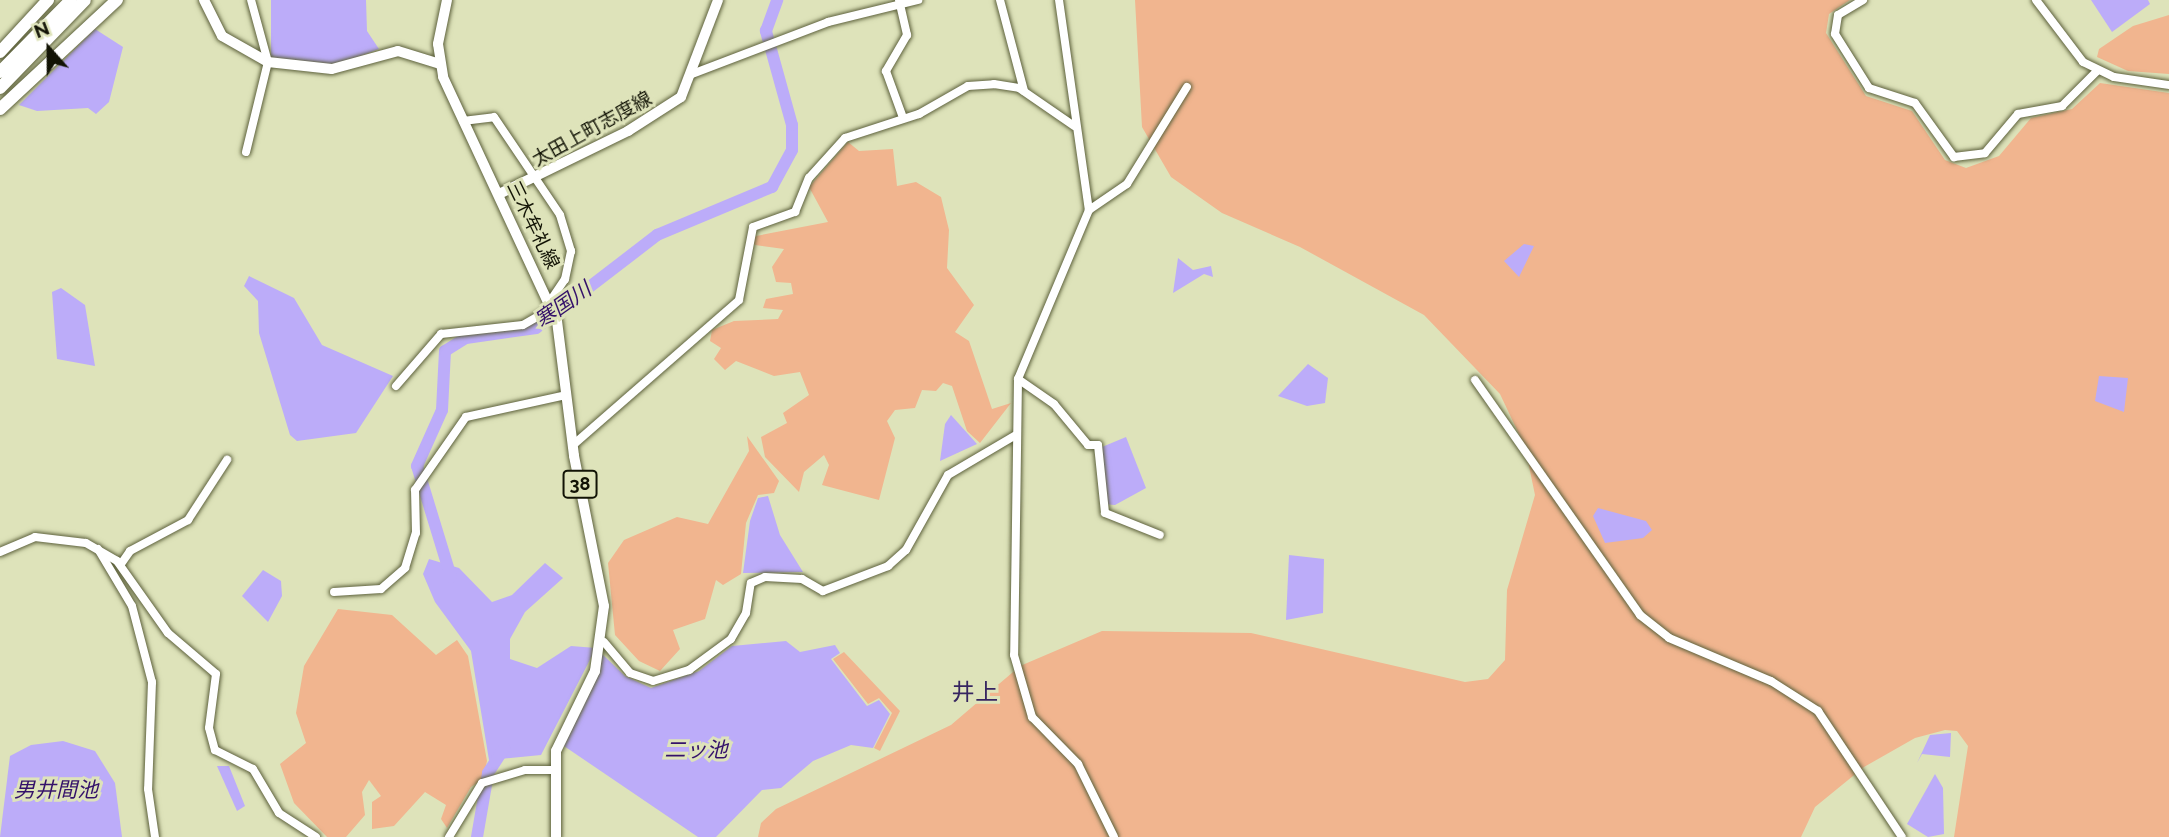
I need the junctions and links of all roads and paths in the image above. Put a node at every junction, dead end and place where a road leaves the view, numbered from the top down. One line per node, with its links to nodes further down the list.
1 (48, 0): 15 (highway)
2 (71, 0): 19 (highway)
3 (85, 0): 23 (highway)
4 (117, 0): 25 (highway)
5 (204, 0): 16 (main road)
6 (251, 0): 16 (street)
7 (447, 0): 17 (main road, 三木牟礼線 / 38)
8 (718, 0): 20 (main road, 太田上町志度線)
9 (918, 0): 14 (street)
10 (1000, 0): 24 (street)
11 (1059, 0): 28 (street)
12 (1863, 0): 18 (street)
13 (2036, 0): 18 (street)
14 (899, 2): 20 (street); 26 (street)
15 (0, 51)
16 (268, 62): 17 (main road); 29 (street)
17 (440, 64): 27 (main road, 三木牟礼線 / 38)
18 (2097, 71): 21 (street)
19 (0, 72)
20 (692, 74): 30 (main road, 太田上町志度線)
21 (2169, 85)
22 (1187, 87): 32 (street)
23 (0, 88)
24 (1024, 91): 26 (street); 28 (street)
25 (0, 109)
26 (902, 115): 39 (street)
27 (463, 121): 30 (street); 31 (main road, 三木牟礼線 / 38)
28 (1074, 126): 32 (street)
29 (246, 152)
30 (533, 181): 31 (main road, 太田上町志度線); 33 (street)
31 (499, 194): 33 (main road, 三木牟礼線 / 38)
32 (1089, 210): 34 (street)
33 (553, 310): 36 (street); 37 (main road, 三木牟礼線 / 38)
34 (1018, 379): 38 (street); 41 (street)
35 (1475, 380): 53 (street)
36 (396, 386)
37 (566, 396): 39 (main road, 三木牟礼線 / 38); 45 (street)
38 (1016, 435): 46 (street); 52 (street)
39 (573, 445): 46 (main road, 三木牟礼線 / 38)
40 (228, 460): 44 (street)
41 (1160, 535)
42 (97, 548): 43 (street); 44 (street); 48 (street)
43 (0, 552)
44 (121, 564): 49 (street)
45 (334, 592)
46 (603, 644): 47 (main road, 三木牟礼線 / 38)
47 (553, 766): 50 (street); 51 (main road, 三木牟礼線 / 38)
48 (155, 837)
49 (316, 837)
50 (449, 837)
51 (556, 837)
52 (1114, 837)
53 (1902, 837)

